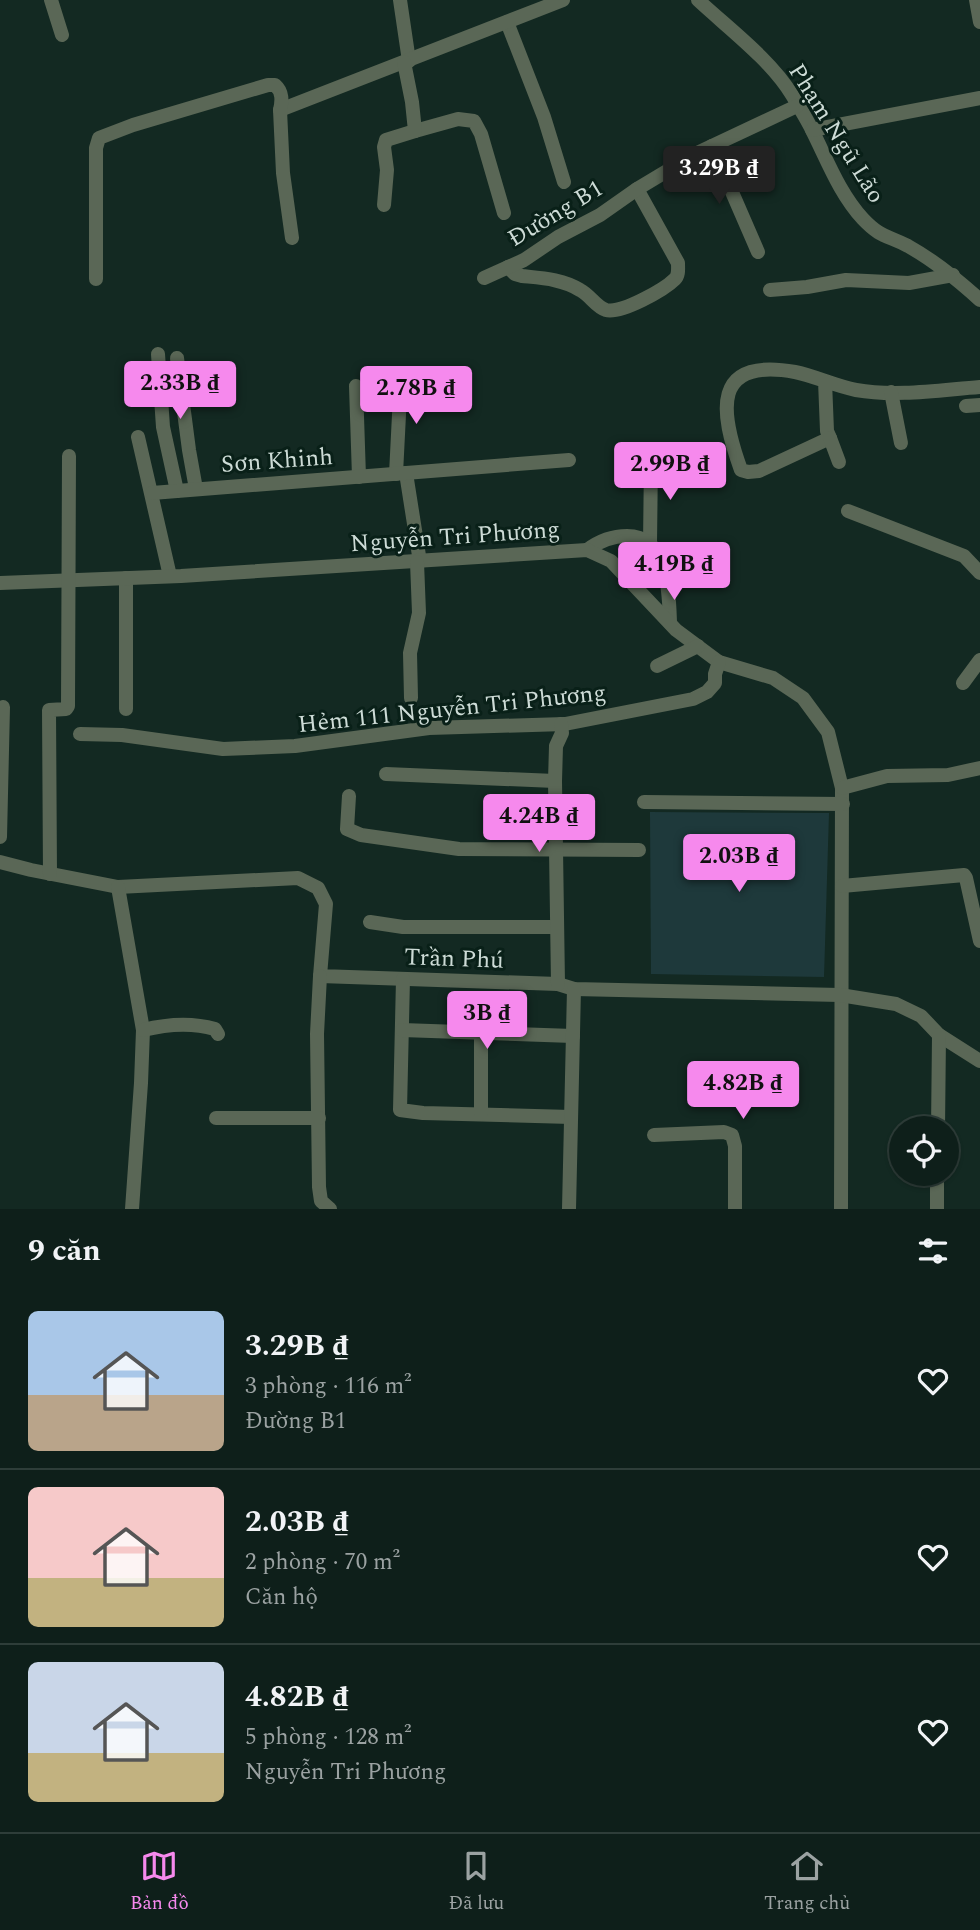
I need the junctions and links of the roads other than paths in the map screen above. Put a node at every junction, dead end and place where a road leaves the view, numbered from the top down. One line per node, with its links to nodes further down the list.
1 (51, 0): 8 (street)
2 (400, 0): 9 (street)
3 (563, 0): 6 (street)
4 (701, 0): 11 (street, Phạm Ngũ Lão)
5 (976, 0): 7 (street)
6 (507, 22): 9 (street); 16 (street)
7 (980, 22)
8 (62, 35)
9 (406, 61): 12 (street); 14 (street)
10 (980, 98): 13 (street)
11 (797, 106): 13 (street, Phạm Ngũ Lão); 15 (street, Đường B1)
12 (280, 110): 20 (street); 25 (street)
13 (812, 130): 23 (street, Phạm Ngũ Lão)
14 (415, 131): 18 (street); 19 (street)
15 (712, 146): 17 (street, Đường B1); 21 (street)
16 (564, 182)
17 (637, 189): 22 (street, Đường B1); 22 (street)
18 (384, 205)
19 (504, 213)
20 (292, 238)
21 (758, 252)
22 (508, 267): 24 (street, Đường B1)
23 (953, 275): 26 (street); 27 (street, Phạm Ngũ Lão)
24 (484, 278)
25 (96, 279)
26 (770, 290)
27 (980, 300)
28 (158, 354): 45 (street)
29 (177, 358): 44 (street)
30 (401, 375): 42 (street)
31 (825, 381): 34 (street); 36 (street); 36 (street)
32 (356, 386): 43 (street)
33 (980, 387): 34 (street)
34 (891, 392): 37 (street)
35 (138, 437): 46 (street)
36 (831, 438): 41 (street)
37 (901, 443)
38 (69, 456): 54 (street)
39 (569, 460): 42 (street, Sơn Khinh)
40 (651, 460): 48 (street)
41 (839, 462)
42 (401, 474): 43 (street, Sơn Khinh); 50 (street)
43 (359, 477): 44 (street, Sơn Khinh)
44 (196, 489): 45 (street, Sơn Khinh)
45 (177, 491): 46 (street, Sơn Khinh)
46 (152, 493): 52 (street)
47 (848, 511): 51 (street)
48 (650, 544): 49 (street); 56 (street)
49 (587, 550): 50 (street, Nguyễn Tri Phương); 56 (street, Nguyễn Tri Phương)
50 (419, 562): 52 (street, Nguyễn Tri Phương); 62 (street)
51 (980, 573)
52 (170, 576): 53 (street, Nguyễn Tri Phương)
53 (125, 578): 54 (street, Nguyễn Tri Phương); 64 (street)
54 (67, 581): 55 (street, Nguyễn Tri Phương); 78 (street)
55 (0, 583)
56 (670, 623): 57 (street, Nguyễn Tri Phương)
57 (698, 646): 59 (street, Nguyễn Tri Phương); 60 (street)
58 (980, 660): 61 (street)
59 (719, 662): 65 (street, Hẻm 111 Nguyễn Tri Phương); 70 (street, Nguyễn Tri Phương)
60 (657, 666)
61 (962, 683)
62 (411, 698)
63 (3, 707): 74 (street)
64 (126, 709)
65 (561, 724): 66 (street, Hẻm 111 Nguyễn Tri Phương); 69 (street)
66 (80, 734)
67 (980, 768): 70 (street)
68 (386, 774): 69 (street)
69 (555, 781): 75 (street)
70 (842, 788): 73 (street, Nguyễn Tri Phương)
71 (349, 796): 75 (street)
72 (644, 802): 73 (street)
73 (843, 804): 79 (street, Nguyễn Tri Phương)
74 (0, 837)
75 (556, 850): 76 (street); 82 (street)
76 (639, 850)
77 (0, 862): 78 (street)
78 (50, 874): 80 (street)
79 (842, 886): 83 (street); 88 (street, Nguyễn Tri Phương)
80 (118, 887): 84 (street); 89 (street)
81 (370, 922): 82 (street)
82 (558, 927): 86 (street)
83 (980, 941)
84 (320, 976): 85 (street, Trần Phú); 100 (street)
85 (403, 979): 86 (street, Trần Phú); 90 (street)
86 (558, 984): 87 (street, Trần Phú)
87 (574, 989): 88 (street, Trần Phú); 94 (street)
88 (840, 995): 93 (street, Trần Phú); 107 (street, Nguyễn Tri Phương)
89 (142, 1030): 92 (street); 103 (street)
90 (401, 1030): 91 (street); 96 (street)
91 (481, 1033): 94 (street); 96 (street)
92 (218, 1034)
93 (939, 1035): 95 (street, Trần Phú); 97 (street)
94 (573, 1036): 98 (street)
95 (980, 1060)
96 (481, 1114): 98 (street)
97 (938, 1116)
98 (571, 1117): 105 (street)
99 (216, 1118): 100 (street)
100 (319, 1118): 104 (street)
101 (654, 1135): 106 (street)
102 (937, 1186): 108 (street)
103 (132, 1209)
104 (330, 1209)
105 (569, 1209)
106 (735, 1209)
107 (841, 1209)
108 (937, 1209)

